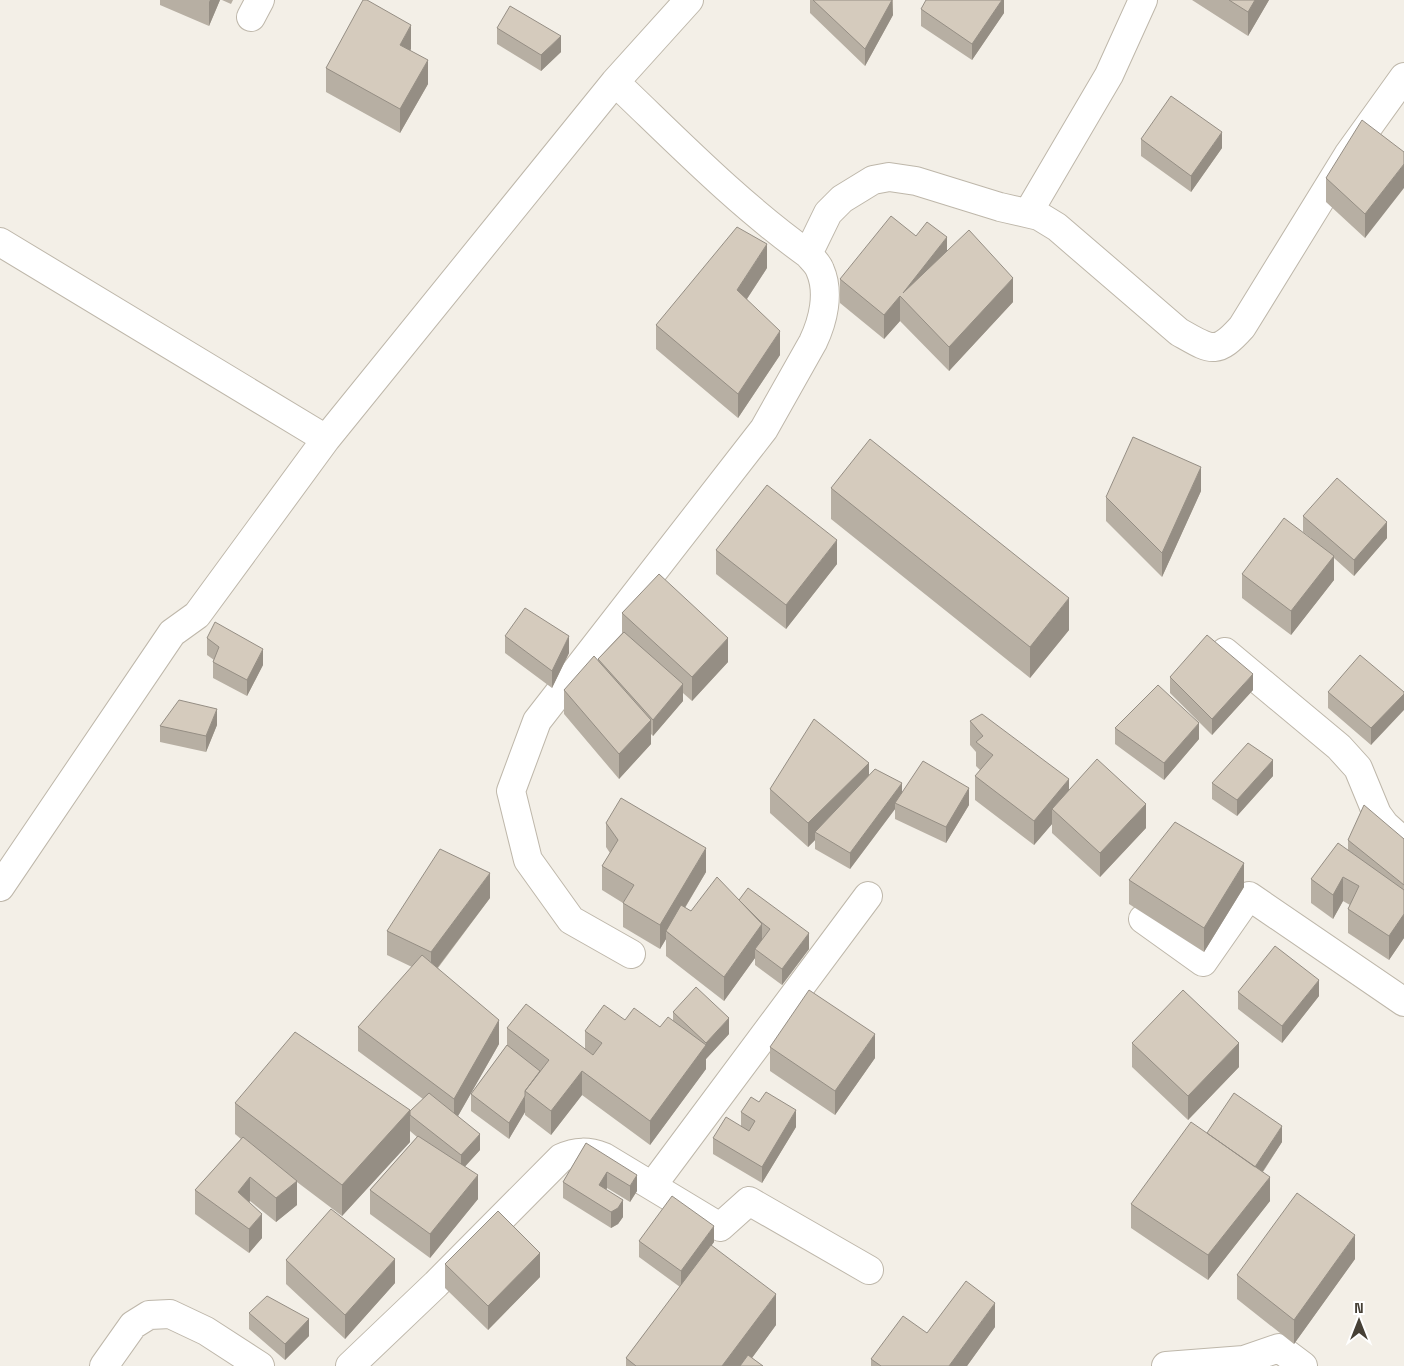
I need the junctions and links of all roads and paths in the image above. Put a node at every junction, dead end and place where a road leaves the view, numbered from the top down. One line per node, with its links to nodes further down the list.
1 (689, 0): 4 (street)
2 (1143, 0): 5 (street)
3 (1404, 77): 5 (street)
4 (615, 82): 7 (street); 8 (street)
5 (1028, 213): 7 (street)
6 (0, 242): 8 (street)
7 (808, 254): 14 (street)
8 (326, 439): 11 (street)
9 (1218, 646): 10 (street)
10 (1404, 842)
11 (0, 887)
12 (868, 896): 16 (street)
13 (1143, 919): 15 (street)
14 (631, 954)
15 (1400, 993)
16 (652, 1186): 17 (street); 20 (street)
17 (869, 1270)
18 (104, 1366): 19 (street)
19 (260, 1366)
20 (350, 1366)
21 (1166, 1366): 22 (street)
22 (1303, 1366)

